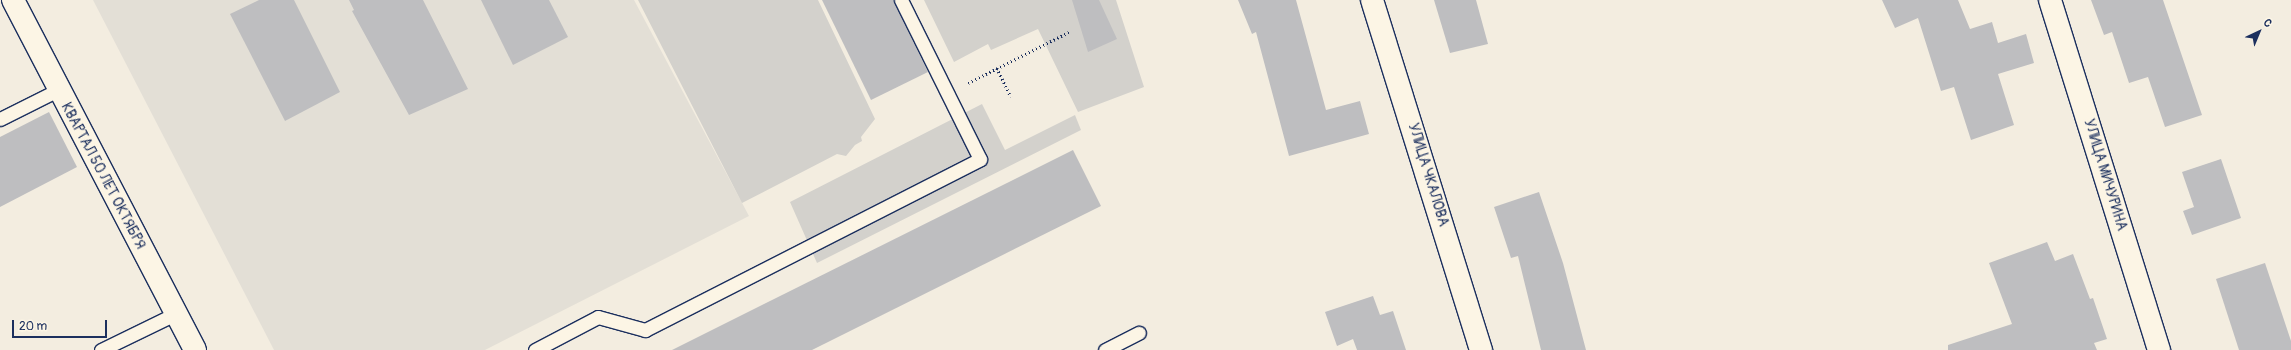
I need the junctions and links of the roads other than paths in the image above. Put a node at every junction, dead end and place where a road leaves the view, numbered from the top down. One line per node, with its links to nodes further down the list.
1 (13, 0): 5 (street, КВАРТАЛ 50 ЛЕТ ОКТЯБРЯ)
2 (901, 0): 11 (lane)
3 (1372, 0): 13 (street, УЛИЦА ЧКАЛОВА)
4 (2050, 0): 14 (street, УЛИЦА МИЧУРИНА)
5 (58, 90): 6 (lane); 7 (street, КВАРТАЛ 50 ЛЕТ ОКТЯБРЯ)
6 (0, 119)
7 (175, 314): 9 (lane); 10 (street, КВАРТАЛ 50 ЛЕТ ОКТЯБРЯ)
8 (1139, 333): 12 (lane)
9 (101, 350)
10 (195, 350)
11 (535, 350)
12 (1105, 350)
13 (1481, 350)
14 (2159, 350)

